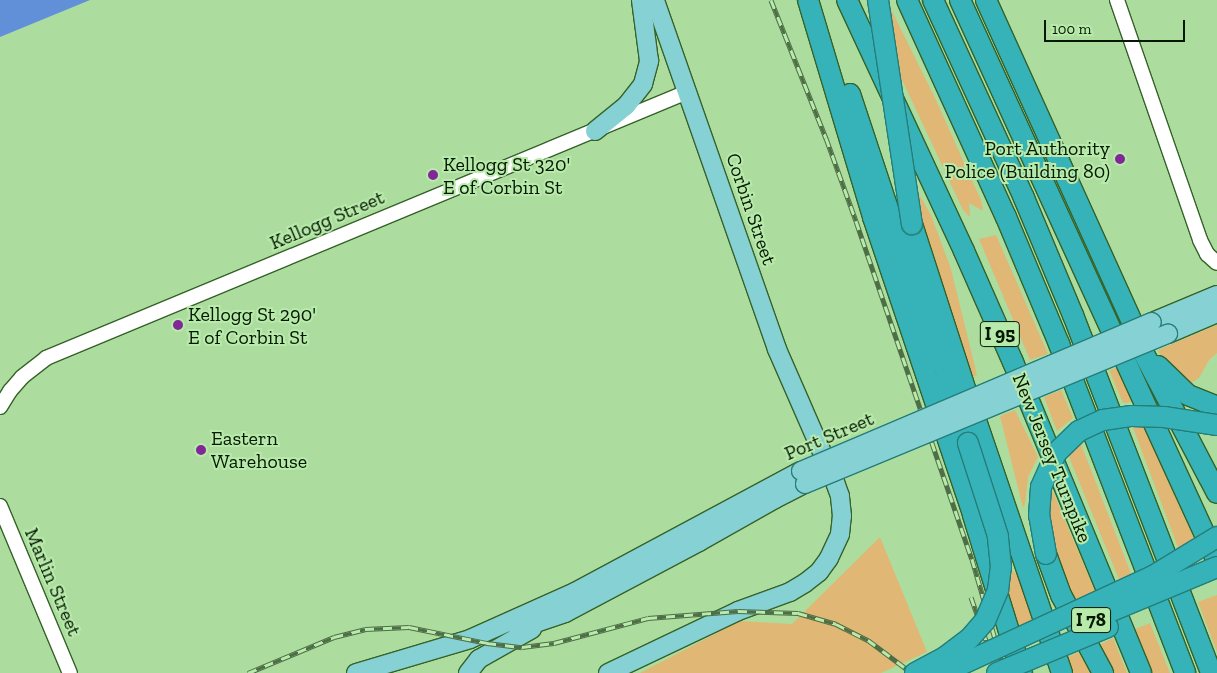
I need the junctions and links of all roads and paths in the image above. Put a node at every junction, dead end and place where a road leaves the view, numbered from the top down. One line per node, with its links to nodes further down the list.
1 (641, 0): 13 (main road)
2 (808, 0): 41 (highway)
3 (816, 0): 19 (highway)
4 (847, 0): 44 (highway, New Jersey Turnpike / I 95)
5 (878, 0): 14 (highway, bridge)
6 (907, 0): 45 (highway, I 95)
7 (933, 0): 46 (highway)
8 (960, 0): 27 (highway)
9 (986, 0): 18 (highway)
10 (1117, 0): 15 (street)
11 (658, 5): 12 (main road, Corbin Street)
12 (687, 92): 13 (street, Kellogg Street); 36 (main road, Corbin Street)
13 (595, 131): 20 (street, Kellogg Street)
14 (912, 224): 19 (highway); 42 (highway)
15 (1217, 263)
16 (1217, 295): 18 (main road, Port Street)
17 (1217, 313): 23 (main road, Port Street, bridge)
18 (1145, 328): 21 (highway); 23 (main road, Port Street, bridge); 24 (highway)
19 (942, 362): 37 (highway, bridge)
20 (0, 407)
21 (1217, 407)
22 (1217, 425): 43 (highway, bridge)
23 (803, 478): 30 (main road, Port Street); 31 (main road, Port Street)
24 (1217, 493)
25 (0, 506): 32 (street, Marlin Street)
26 (1217, 537): 38 (highway, bridge)
27 (1217, 561)
28 (1217, 567): 39 (highway, I 78, bridge)
29 (1217, 581): 40 (highway, I 78, bridge)
30 (565, 613): 31 (main road, Port Street); 35 (main road)
31 (476, 641): 33 (main road); 34 (main road)
32 (70, 673)
33 (356, 673)
34 (390, 673)
35 (468, 673)
36 (608, 673)
37 (915, 673)
38 (943, 673)
39 (965, 673)
40 (997, 673)
41 (1022, 673)
42 (1062, 673)
43 (1103, 673)
44 (1141, 673)
45 (1185, 673)
46 (1211, 673)

